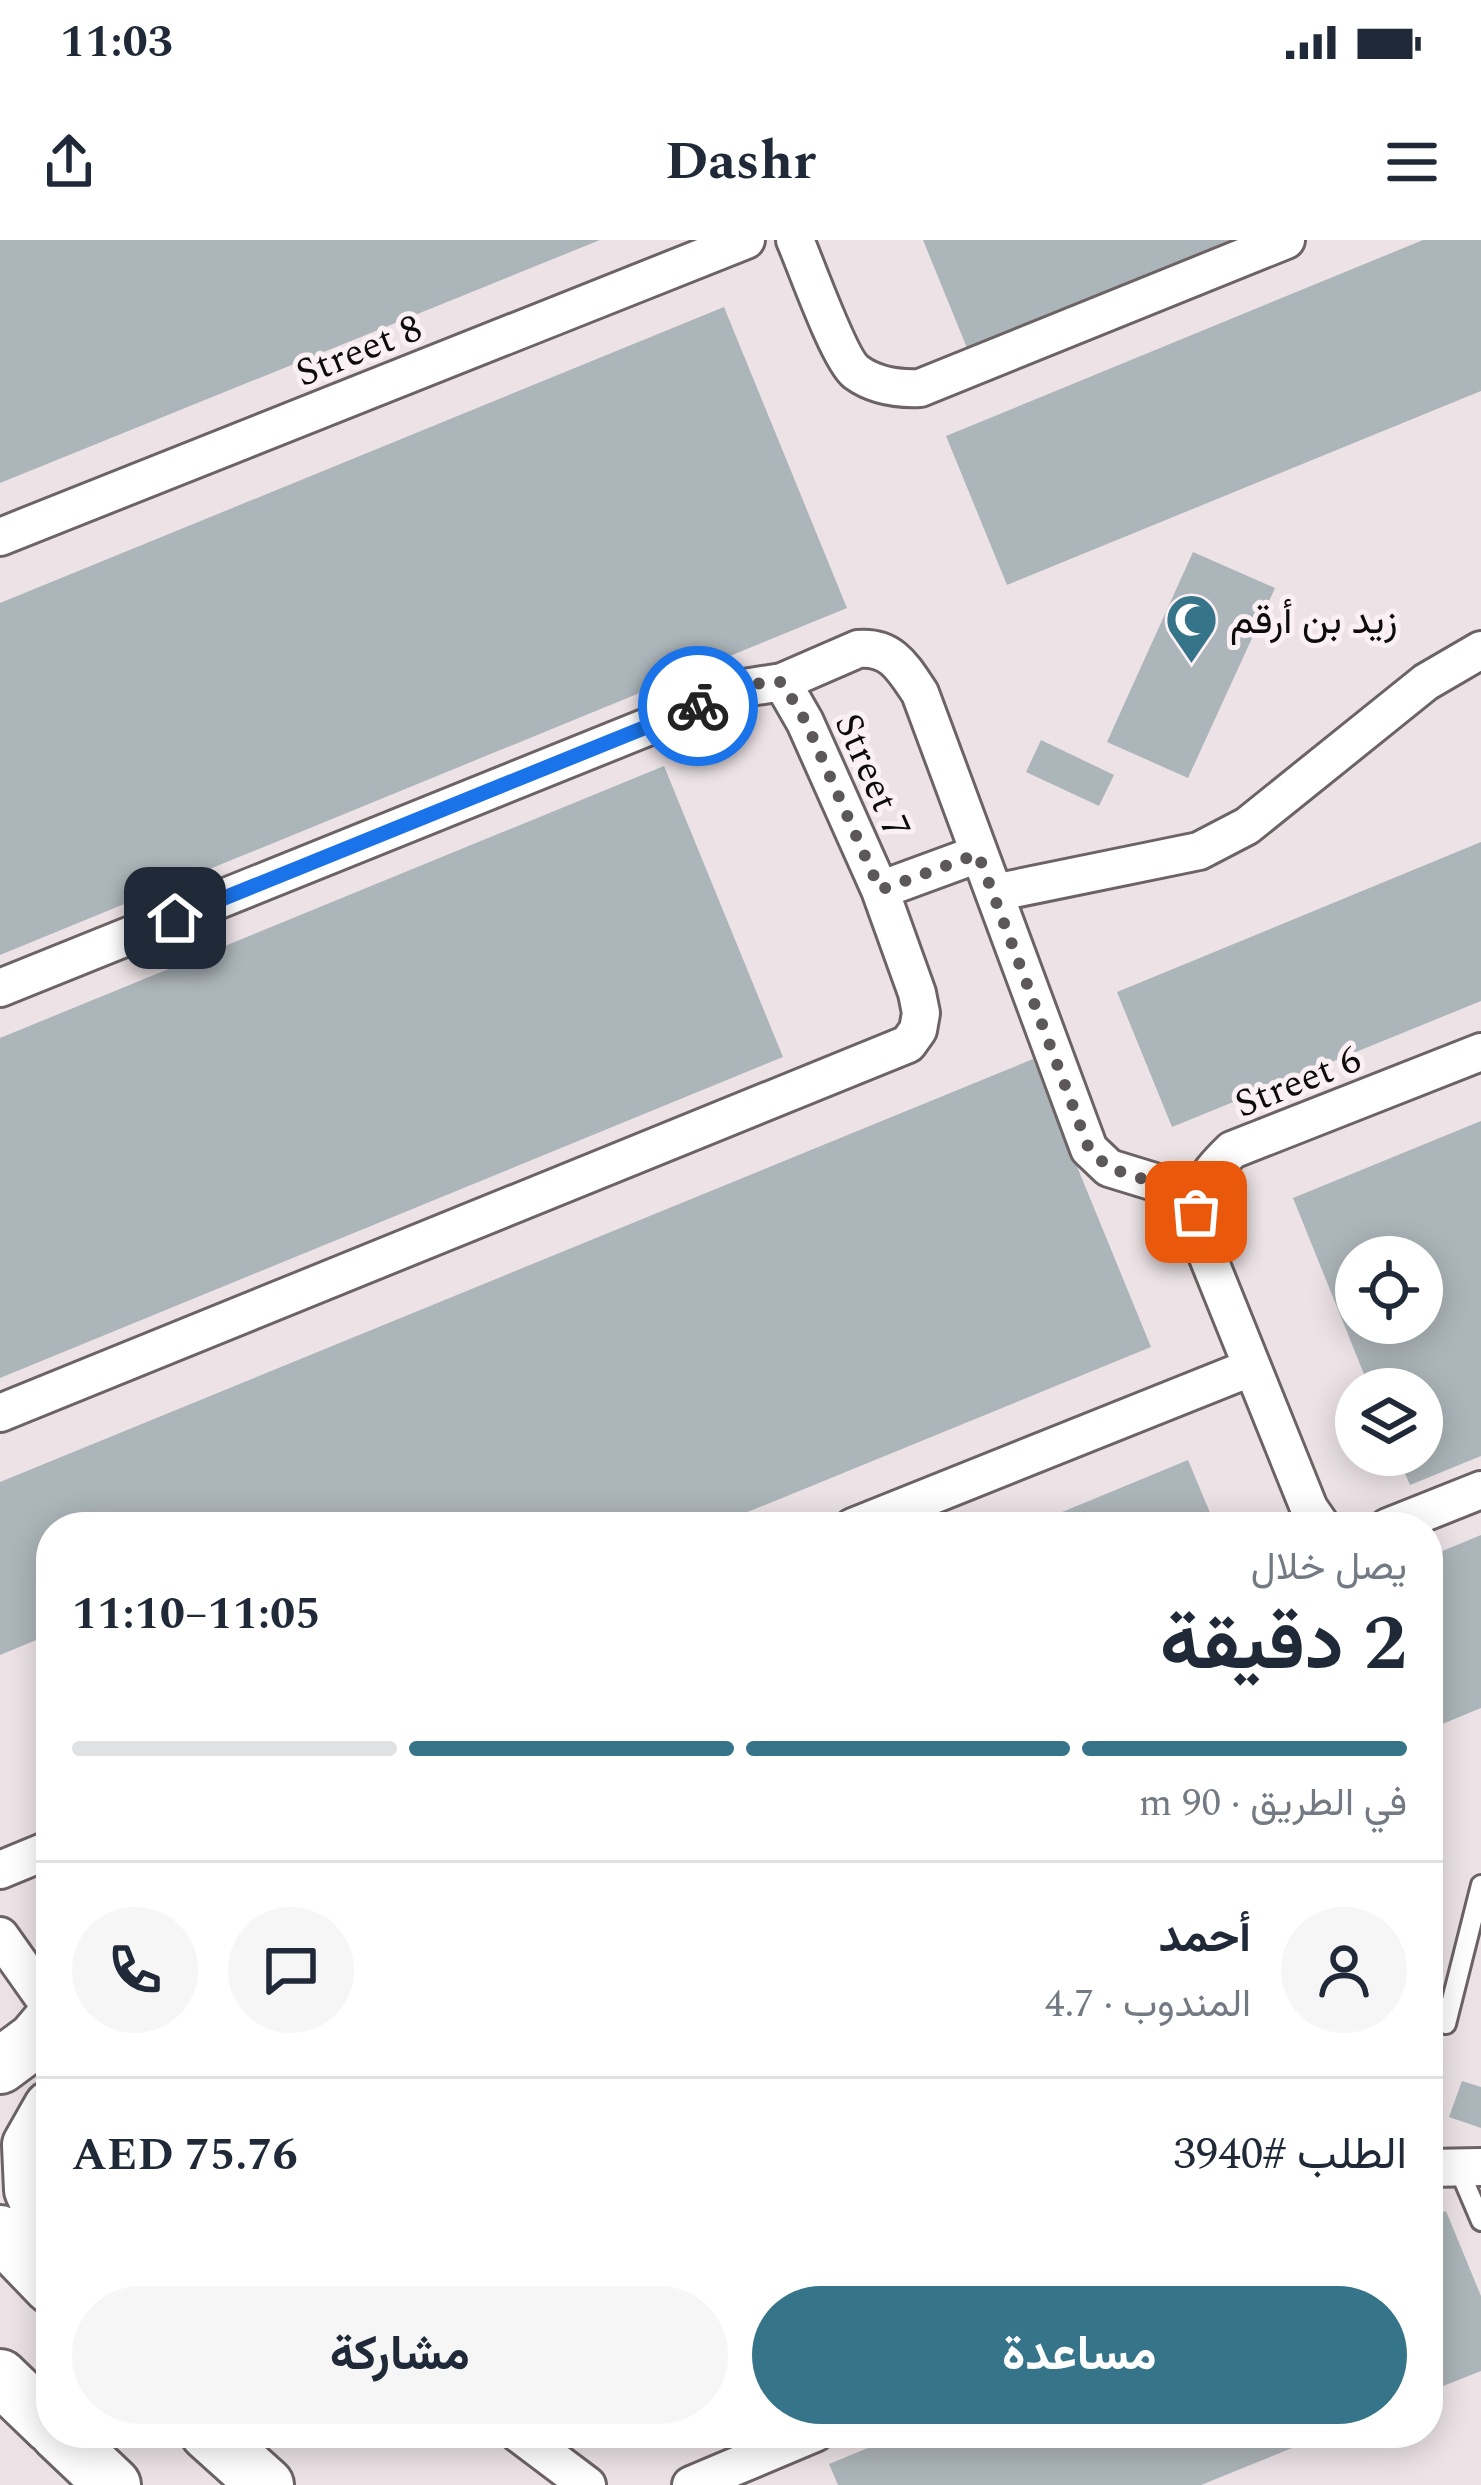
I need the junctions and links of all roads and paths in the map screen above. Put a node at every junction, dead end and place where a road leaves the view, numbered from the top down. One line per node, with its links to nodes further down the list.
1 (746, 240): 4 (street, Street 8)
2 (795, 240): 3 (street)
3 (1286, 240)
4 (0, 537)
5 (1481, 650): 9 (street)
6 (782, 682): 7 (street); 8 (street, Street 7); 10 (street)
7 (978, 854): 8 (street); 9 (street)
8 (880, 890): 14 (street, Street 7)
9 (994, 892): 12 (street)
10 (0, 988)
11 (1481, 1052): 12 (street, Street 6)
12 (1197, 1196): 13 (street)
13 (1250, 1368): 16 (street); 17 (street)
14 (0, 1413)
15 (1481, 1490): 18 (street)
16 (890, 1512)
17 (1312, 1512)
18 (1426, 1512)
19 (36, 1855): 20 (street)
20 (0, 1870)
21 (1481, 1885): 24 (lane)
22 (0, 1936): 23 (street)
23 (36, 1987)
24 (1446, 2024)
25 (36, 2038): 26 (main road)
26 (0, 2066)
27 (36, 2134): 29 (main road)
28 (1456, 2167): 30 (lane)
29 (36, 2199)
30 (1481, 2221)
31 (0, 2233): 32 (main road)
32 (36, 2271)
33 (0, 2377): 34 (main road)
34 (36, 2412)
35 (74, 2448): 39 (main road)
36 (225, 2448): 40 (main road)
37 (538, 2448): 41 (street)
38 (779, 2448): 42 (street)
39 (113, 2485)
40 (266, 2485)
41 (587, 2485)
42 (691, 2485)

